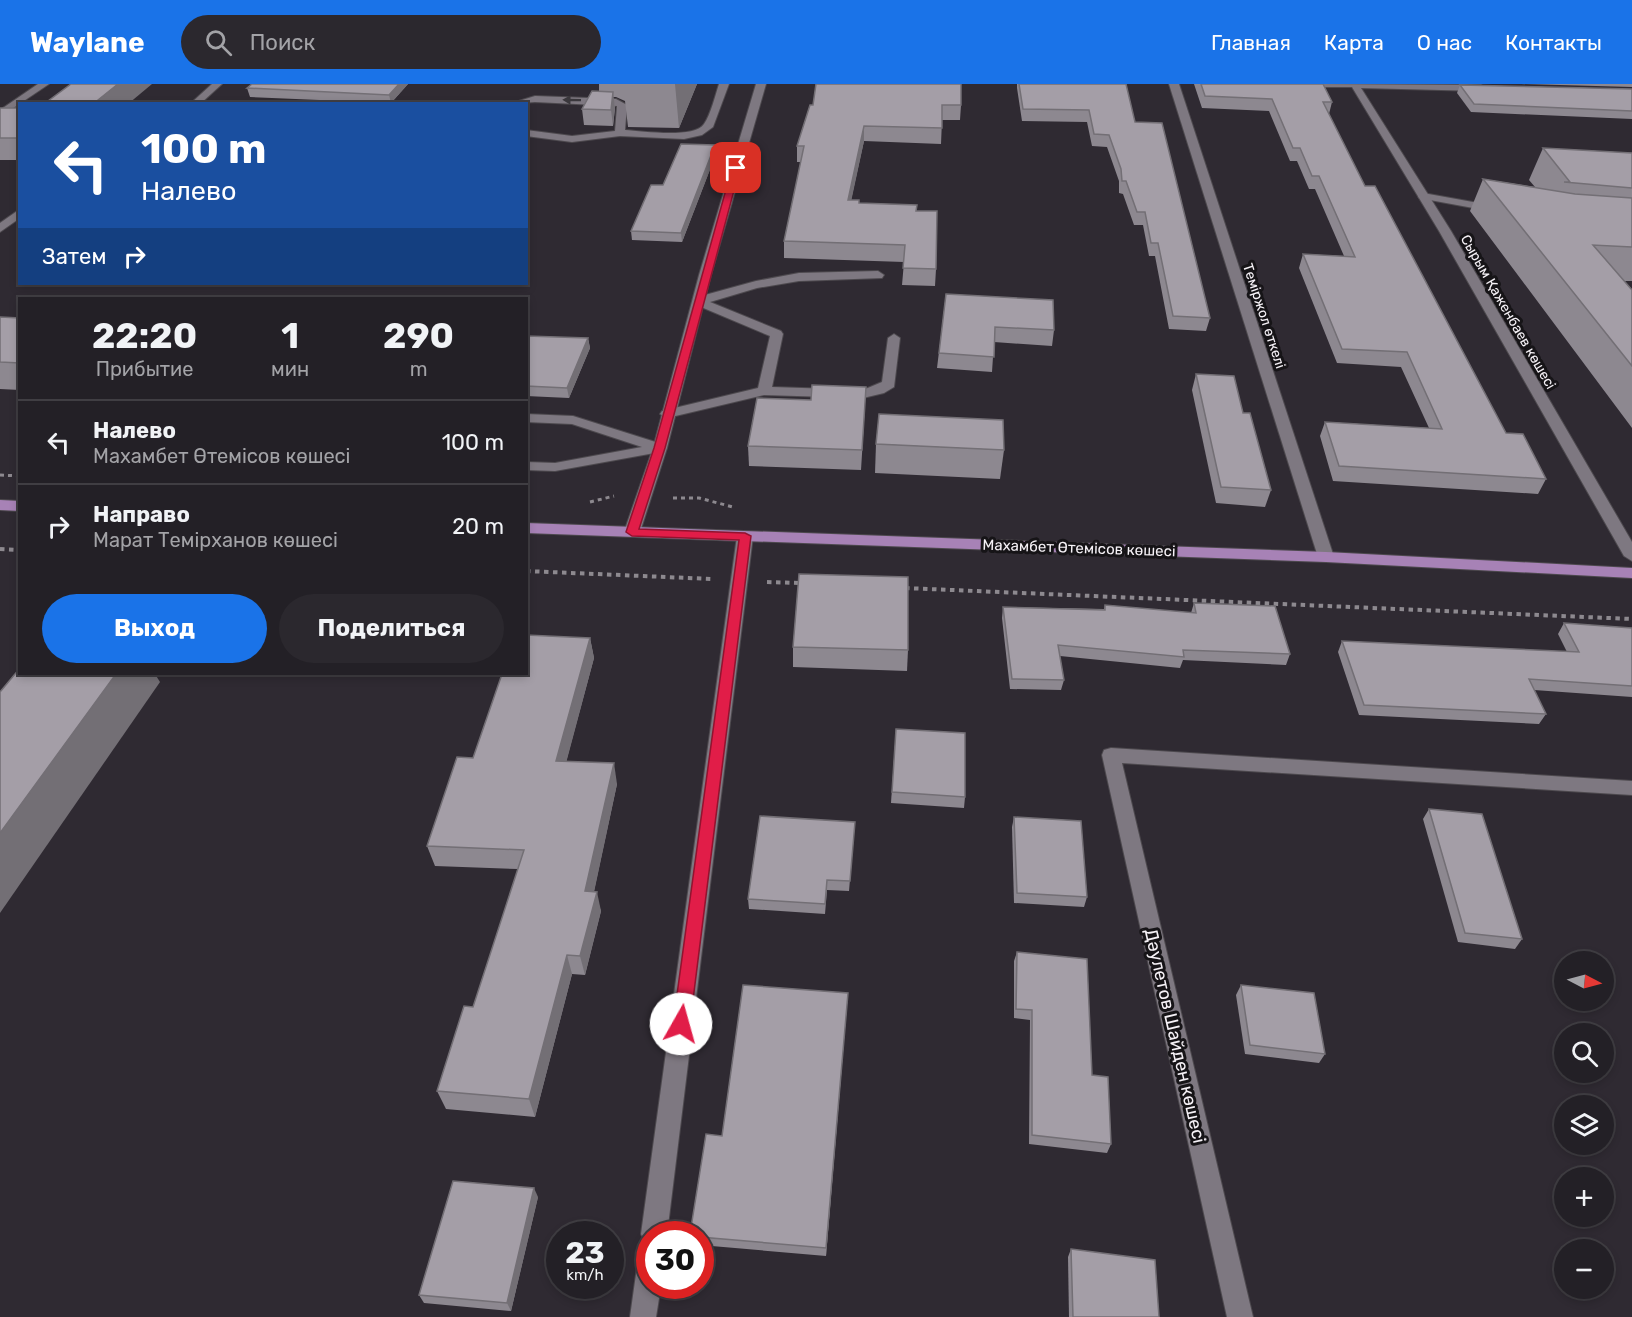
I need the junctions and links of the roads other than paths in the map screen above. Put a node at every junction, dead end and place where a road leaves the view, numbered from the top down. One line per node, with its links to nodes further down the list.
1 (44, 84): 11 (street)
2 (217, 84): 9 (street)
3 (724, 84): 13 (street)
4 (761, 84): 19 (street)
5 (1174, 84): 32 (street, Теміржол өткелі)
6 (1324, 84): 7 (street)
7 (1355, 85): 8 (street); 14 (street, Сырым Қаженбаев көшесі)
8 (1494, 88)
9 (196, 102)
10 (522, 102): 13 (street, one-way to 10)
11 (0, 114)
12 (528, 133): 13 (street)
13 (620, 133)
14 (1423, 196): 15 (street); 31 (street, Сырым Қаженбаев көшесі)
15 (1509, 212)
16 (18, 214): 17 (street)
17 (0, 229)
18 (878, 275): 19 (street)
19 (698, 301): 21 (street); 22 (street)
20 (894, 338): 21 (street)
21 (764, 392): 22 (street)
22 (667, 414): 24 (street)
23 (528, 418): 24 (street)
24 (660, 448): 25 (street); 29 (street)
25 (528, 466)
26 (0, 505): 27 (main road)
27 (18, 506)
28 (528, 528): 29 (main road, Махамбет Өтемісов көшесі)
29 (632, 532): 30 (main road, Махамбет Өтемісов көшесі)
30 (745, 536): 32 (main road, Махамбет Өтемісов көшесі); 35 (street)
31 (1632, 556)
32 (1326, 557): 33 (main road, Махамбет Өтемісов көшесі)
33 (1632, 573)
34 (1632, 788): 38 (street, Дәулетов Шайден көшесі)
35 (656, 1221)
36 (646, 1299): 37 (street)
37 (643, 1317)
38 (1240, 1317)

